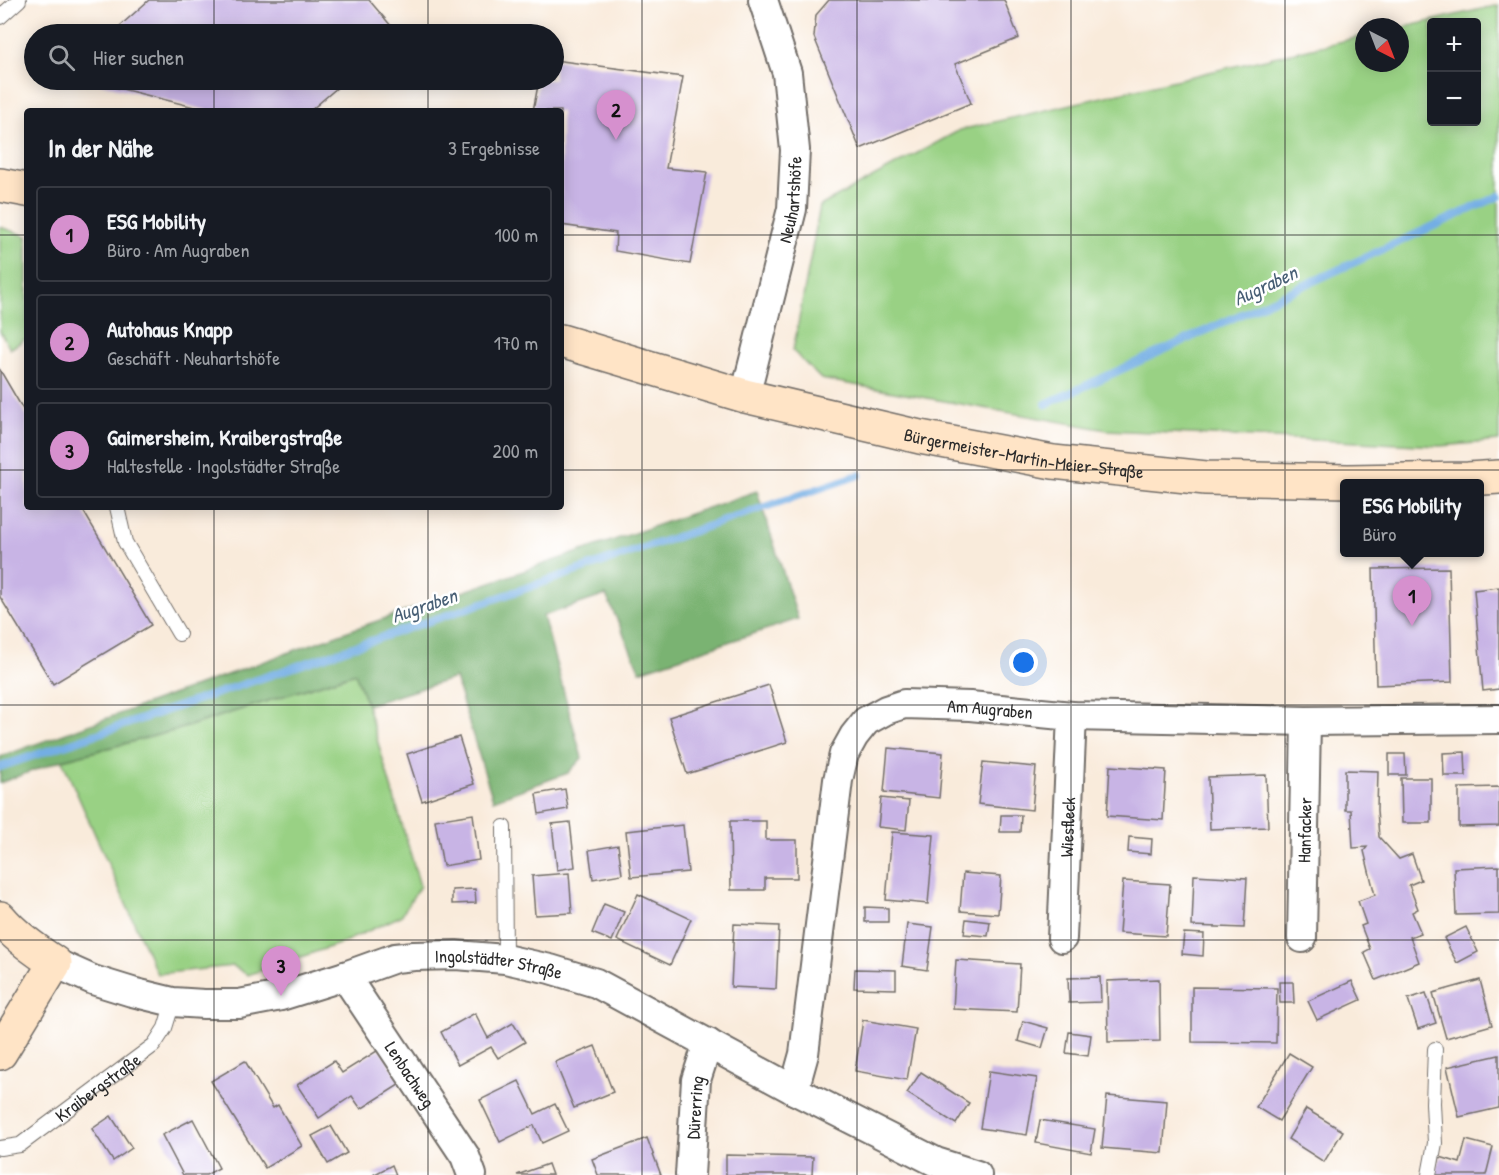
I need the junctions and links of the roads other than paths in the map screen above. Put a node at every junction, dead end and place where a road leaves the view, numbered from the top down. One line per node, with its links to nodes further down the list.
1 (19, 0): 3 (lane)
2 (763, 0): 7 (street, Neuhartshöfe)
3 (0, 17)
4 (0, 185): 5 (street)
5 (24, 189)
6 (564, 342): 7 (street, Bürgermeister-Martin-Meier-Straße)
7 (745, 396): 10 (street, Bürgermeister-Martin-Meier-Straße)
8 (1499, 477): 9 (street, Bürgermeister-Martin-Meier-Straße)
9 (1468, 479)
10 (1340, 481)
11 (118, 510): 12 (lane)
12 (178, 634)
13 (1072, 716): 15 (street, Am Augraben); 18 (street, Wiesfleck); 27 (street, Am Augraben)
14 (1499, 719): 15 (street, Am Augraben)
15 (1306, 721): 19 (street, Hanfacker)
16 (504, 827): 20 (lane)
17 (3, 932): 21 (street, Ingolstädter Straße)
18 (1062, 938)
19 (1302, 938)
20 (505, 959): 22 (street, Ingolstädter Straße); 24 (street, Ingolstädter Straße)
21 (55, 963): 23 (street, Ingolstädter Straße); 26 (street)
22 (345, 976): 23 (street, Ingolstädter Straße); 29 (street, Lenbachweg)
23 (173, 1002): 28 (lane, Kraibergstraße)
24 (708, 1043): 27 (street, Ingolstädter Straße); 30 (street, Dürerring)
25 (1435, 1049): 32 (lane)
26 (0, 1053)
27 (794, 1090): 31 (street, Ingolstädter Straße)
28 (0, 1148)
29 (472, 1175)
30 (690, 1175)
31 (977, 1175)
32 (1429, 1175)

